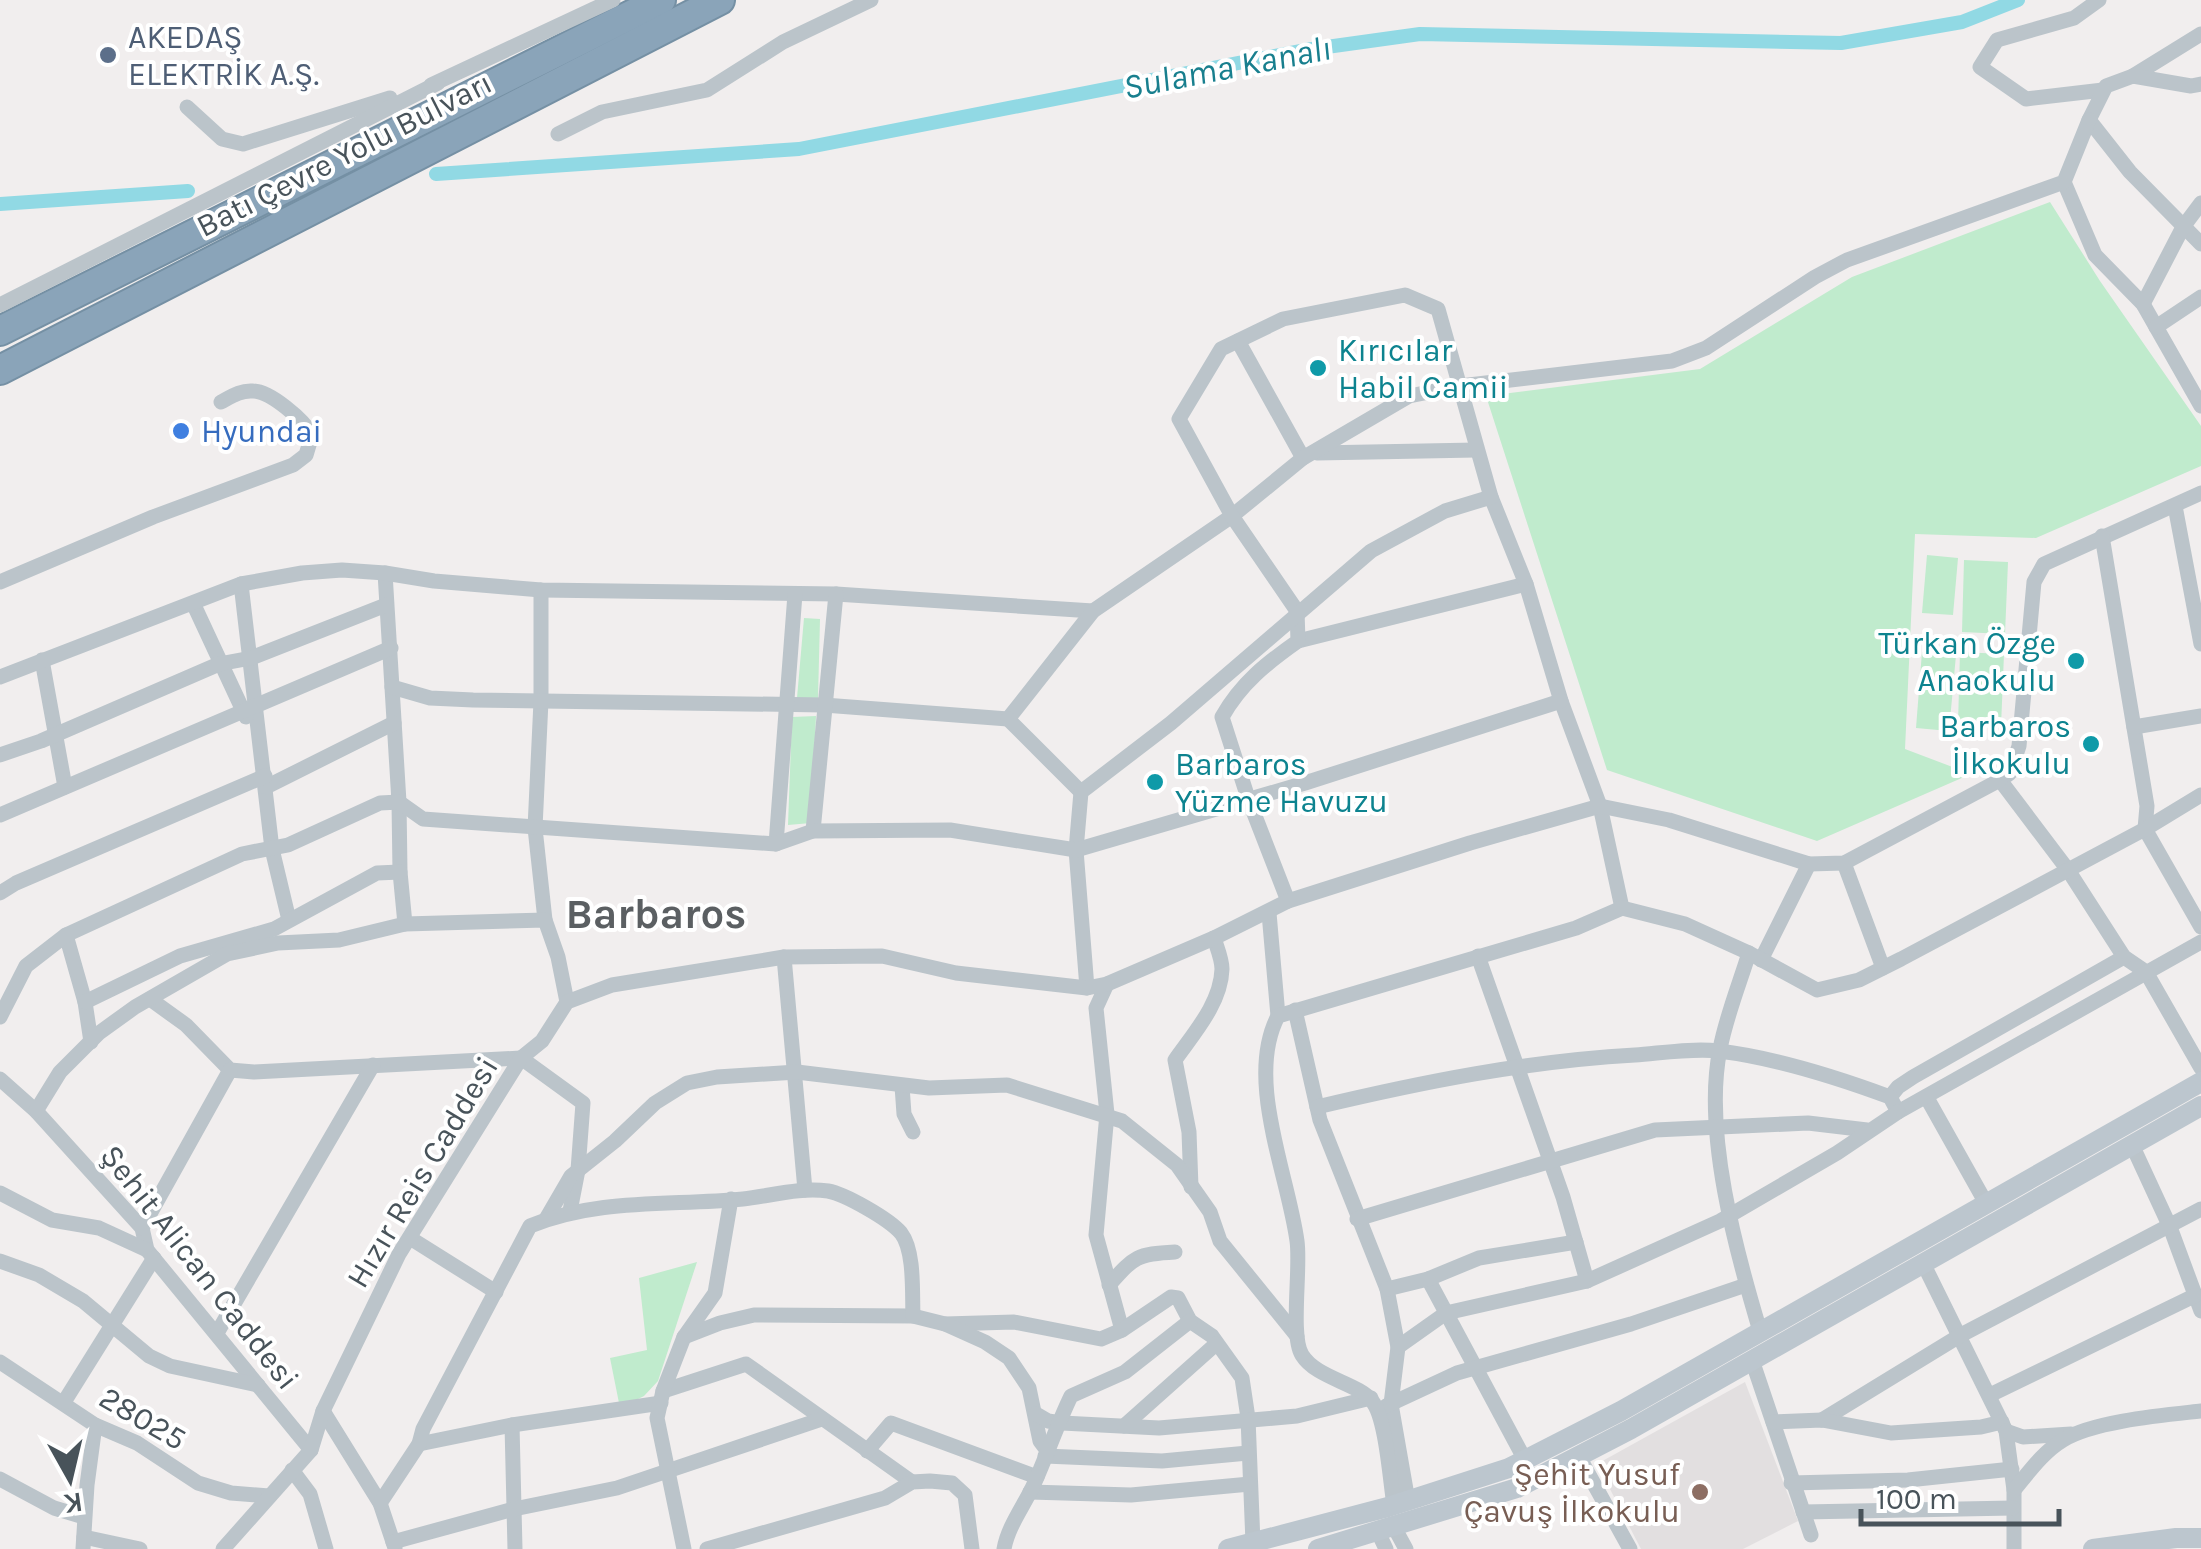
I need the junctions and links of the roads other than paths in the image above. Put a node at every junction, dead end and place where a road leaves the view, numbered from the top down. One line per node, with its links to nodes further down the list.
1 (613, 0): 8 (street)
2 (654, 0): 22 (highway, Batı Çevre Yolu Bulvarı)
3 (720, 0): 24 (highway, Batı Çevre Yolu Bulvarı)
4 (870, 0): 13 (street)
5 (2100, 0): 10 (street)
6 (2201, 34): 7 (street)
7 (2132, 76): 9 (street); 10 (street)
8 (438, 83): 11 (street); 20 (street)
9 (2201, 84)
10 (2103, 90): 12 (street)
11 (187, 107)
12 (2089, 120): 14 (street); 16 (street)
13 (558, 134)
14 (2064, 182): 19 (street); 25 (street)
15 (2201, 203): 16 (street)
16 (2183, 227): 17 (street); 19 (street)
17 (2201, 244)
18 (2201, 298): 21 (street)
19 (2143, 304): 21 (street)
20 (0, 305)
21 (2156, 327): 26 (street)
22 (0, 331)
23 (1238, 341): 25 (street); 30 (street); 34 (street)
24 (0, 370)
25 (1460, 386): 29 (street); 30 (street)
26 (2196, 386): 28 (street)
27 (221, 402): 37 (street)
28 (2201, 406)
29 (1476, 450): 30 (street); 32 (street)
30 (1308, 456): 34 (street)
31 (2201, 493): 33 (street)
32 (1491, 497): 39 (street); 46 (street)
33 (2175, 506): 35 (street); 48 (street)
34 (1232, 516): 45 (street); 46 (street)
35 (2102, 536): 63 (street); 66 (street)
36 (385, 574): 38 (street); 40 (street); 44 (street)
37 (0, 582)
38 (241, 584): 43 (street); 50 (street)
39 (1526, 584): 47 (street); 56 (street)
40 (541, 590): 41 (street); 55 (street)
41 (795, 594): 42 (street); 57 (street)
42 (836, 594): 45 (street); 58 (street)
43 (194, 603): 51 (street); 52 (street)
44 (386, 605): 49 (street); 50 (street)
45 (1093, 611): 61 (street)
46 (1298, 611): 47 (street); 69 (street)
47 (1298, 641): 71 (street)
48 (2201, 644)
49 (391, 648): 54 (street); 59 (street)
50 (251, 658): 52 (street); 59 (street)
51 (42, 660): 53 (street); 64 (street)
52 (219, 664): 59 (street); 64 (street)
53 (0, 677)
54 (392, 687): 55 (street); 62 (street)
55 (541, 700): 57 (street); 75 (street)
56 (1561, 701): 71 (street); 73 (street)
57 (785, 704): 58 (street); 78 (street)
58 (824, 705): 61 (street); 77 (street)
59 (249, 708): 67 (street); 68 (street)
60 (2201, 716): 63 (street)
61 (1008, 719): 69 (street)
62 (394, 723): 67 (street); 72 (street)
63 (2134, 727): 76 (street)
64 (55, 735): 65 (street); 68 (street)
65 (0, 755)
66 (2000, 780): 81 (street); 83 (street)
67 (265, 782): 79 (street); 85 (street)
68 (65, 786): 74 (street)
69 (1080, 792): 80 (street)
70 (2201, 795): 76 (street)
71 (1248, 798): 80 (street); 86 (street)
72 (399, 802): 75 (street); 79 (street); 84 (street)
73 (1600, 806): 82 (street); 86 (street); 87 (street)
74 (0, 815)
75 (536, 828): 78 (street); 89 (street)
76 (2145, 829): 83 (street); 91 (street)
77 (814, 832): 78 (street); 80 (street)
78 (776, 844)
79 (272, 849): 92 (street); 93 (street)
80 (1076, 850): 103 (street)
81 (1844, 863): 82 (street); 100 (street)
82 (1808, 864): 98 (street)
83 (2068, 870): 99 (street); 100 (street)
84 (400, 872): 90 (street); 92 (street)
85 (0, 893)
86 (1288, 902): 88 (street)
87 (1622, 908): 97 (street); 98 (street)
88 (1269, 913): 94 (street); 108 (street)
89 (546, 920): 90 (street); 106 (street)
90 (405, 924): 92 (street)
91 (2201, 927)
92 (280, 931): 104 (street); 105 (street)
93 (66, 935): 105 (street); 109 (street)
94 (1214, 938): 102 (street); 133 (street)
95 (2201, 942): 101 (street)
96 (784, 956): 103 (street); 106 (street); 117 (street)
97 (1478, 956): 107 (street); 114 (street)
98 (1755, 957): 100 (street); 111 (street)
99 (2124, 958): 101 (street); 122 (street)
100 (1883, 968)
101 (2146, 972): 115 (street); 121 (street)
102 (1107, 984): 103 (street); 126 (street)
103 (1087, 988)
104 (150, 999): 110 (street); 116 (street)
105 (85, 1002): 110 (street)
106 (567, 1002): 112 (street, Hızır Reis Caddesi)
107 (1295, 1010): 108 (street); 124 (street)
108 (1278, 1016): 168 (street)
109 (0, 1017)
110 (91, 1042): 125 (street)
111 (1719, 1051): 114 (street); 122 (street); 127 (street)
112 (522, 1058): 113 (street); 132 (street); 145 (street, Hızır Reis Caddesi)
113 (373, 1065): 116 (street); 166 (street)
114 (1517, 1067): 124 (street); 131 (street)
115 (2201, 1068)
116 (230, 1070): 144 (street)
117 (796, 1072): 120 (street); 132 (street); 134 (street)
118 (0, 1079): 125 (street, Şehit Alican Caddesi)
119 (2201, 1082): 137 (main road)
120 (902, 1086): 126 (street); 129 (street)
121 (1926, 1098): 122 (street); 137 (street)
122 (1894, 1105): 128 (street)
123 (2201, 1106): 130 (main road)
124 (1316, 1107): 141 (street)
125 (36, 1111): 144 (street, Şehit Alican Caddesi)
126 (1108, 1114): 133 (street); 153 (street)
127 (1715, 1125): 128 (street); 131 (street); 140 (street)
128 (1867, 1130): 140 (street)
129 (913, 1132)
130 (2133, 1147): 143 (street); 150 (main road)
131 (1551, 1163): 141 (street); 146 (street)
132 (578, 1170): 139 (street); 142 (street)
133 (1191, 1187): 168 (street)
134 (805, 1190): 136 (street); 160 (street)
135 (0, 1193): 148 (street)
136 (731, 1199): 139 (street); 169 (street)
137 (1986, 1205): 165 (main road)
138 (2201, 1209): 143 (street)
139 (570, 1211): 142 (street)
140 (1730, 1215): 152 (street); 154 (street)
141 (1358, 1219): 155 (street)
142 (546, 1220): 156 (street)
143 (2170, 1226): 157 (street); 167 (street)
144 (142, 1228): 148 (street, Şehit Alican Caddesi)
145 (410, 1238): 156 (street); 180 (street, Hızır Reis Caddesi)
146 (1576, 1242): 151 (street); 152 (street)
147 (1175, 1252): 153 (street)
148 (150, 1254): 162 (street); 166 (street, Şehit Alican Caddesi)
149 (0, 1260): 162 (street)
150 (1923, 1263): 167 (street); 172 (main road)
151 (1428, 1279): 155 (street); 159 (street)
152 (1587, 1281): 159 (street)
153 (1109, 1285): 164 (street)
154 (1746, 1286): 165 (street); 174 (street)
155 (1388, 1289): 171 (street)
156 (496, 1292): 193 (street)
157 (2196, 1294): 158 (street); 176 (street)
158 (2201, 1311)
159 (1446, 1313): 171 (street); 174 (street)
160 (913, 1316): 163 (street); 169 (street)
161 (1190, 1321): 164 (street); 170 (street); 186 (street)
162 (111, 1324): 175 (street); 178 (street)
163 (945, 1324): 164 (street); 182 (street)
164 (1122, 1330)
165 (1760, 1331): 199 (main road)
166 (217, 1333): 175 (street, Şehit Alican Caddesi)
167 (1960, 1335): 176 (street); 185 (street)
168 (1296, 1336): 179 (street)
169 (684, 1337): 177 (street)
170 (1216, 1344): 183 (street); 190 (street)
171 (1398, 1346): 179 (street)
172 (1752, 1360): 187 (street); 198 (main road)
173 (0, 1362): 178 (street, 28025)
174 (1476, 1368): 179 (street); 199 (street)
175 (258, 1385): 194 (street, Şehit Alican Caddesi)
176 (1990, 1394): 191 (street)
177 (662, 1396): 184 (street); 188 (street); 202 (street)
178 (64, 1402): 189 (street, 28025)
179 (1380, 1404): 183 (street); 215 (street)
180 (323, 1411): 194 (street, Hızır Reis Caddesi); 210 (street)
181 (2201, 1411): 192 (street)
182 (1036, 1414): 186 (street); 196 (street)
183 (1248, 1418): 190 (street); 197 (street)
184 (822, 1419): 195 (street); 202 (street)
185 (1822, 1420): 187 (street); 191 (street)
186 (1058, 1422): 190 (street); 196 (street)
187 (1772, 1422): 205 (street)
188 (512, 1424): 193 (street); 212 (street)
189 (94, 1425): 209 (street, 28025); 214 (street)
190 (1124, 1426)
191 (2004, 1426): 192 (street); 200 (street)
192 (2079, 1433): 208 (street)
193 (419, 1444): 210 (street)
194 (311, 1450): 201 (street, Hızır Reis Caddesi)
195 (868, 1451): 204 (street); 206 (street)
196 (1045, 1453): 197 (street); 206 (street)
197 (1248, 1454): 207 (street)
198 (1578, 1456): 215 (main road); 234 (street)
199 (1525, 1460): 215 (main road)
200 (2012, 1469): 205 (street); 208 (street)
201 (292, 1470): 209 (street, Hızır Reis Caddesi); 225 (street)
202 (668, 1472): 212 (street); 227 (street)
203 (0, 1479): 214 (street)
204 (912, 1482): 228 (street); 229 (street)
205 (1791, 1483): 213 (street)
206 (1034, 1484): 207 (street); 230 (street)
207 (1250, 1484): 220 (street)
208 (2014, 1490): 211 (street)
209 (269, 1496): 216 (street, Hızır Reis Caddesi)
210 (380, 1503): 221 (street)
211 (2012, 1508): 213 (street); 235 (street)
212 (514, 1509): 221 (street); 226 (street)
213 (1803, 1512): 217 (street)
214 (84, 1517): 219 (street)
215 (1392, 1523): 220 (main road); 232 (main road); 233 (street)
216 (239, 1532): 223 (street, Hızır Reis Caddesi); 224 (street)
217 (1810, 1535)
218 (2192, 1542): 236 (main road)
219 (84, 1543): 222 (street)
220 (1253, 1543): 231 (main road)
221 (394, 1545)
222 (140, 1549)
223 (222, 1549)
224 (244, 1549)
225 (326, 1549)
226 (515, 1549)
227 (684, 1549)
228 (707, 1549)
229 (972, 1549)
230 (1004, 1549)
231 (1228, 1549)
232 (1318, 1549)
233 (1406, 1549)
234 (1630, 1549)
235 (2014, 1549)
236 (2093, 1549)

